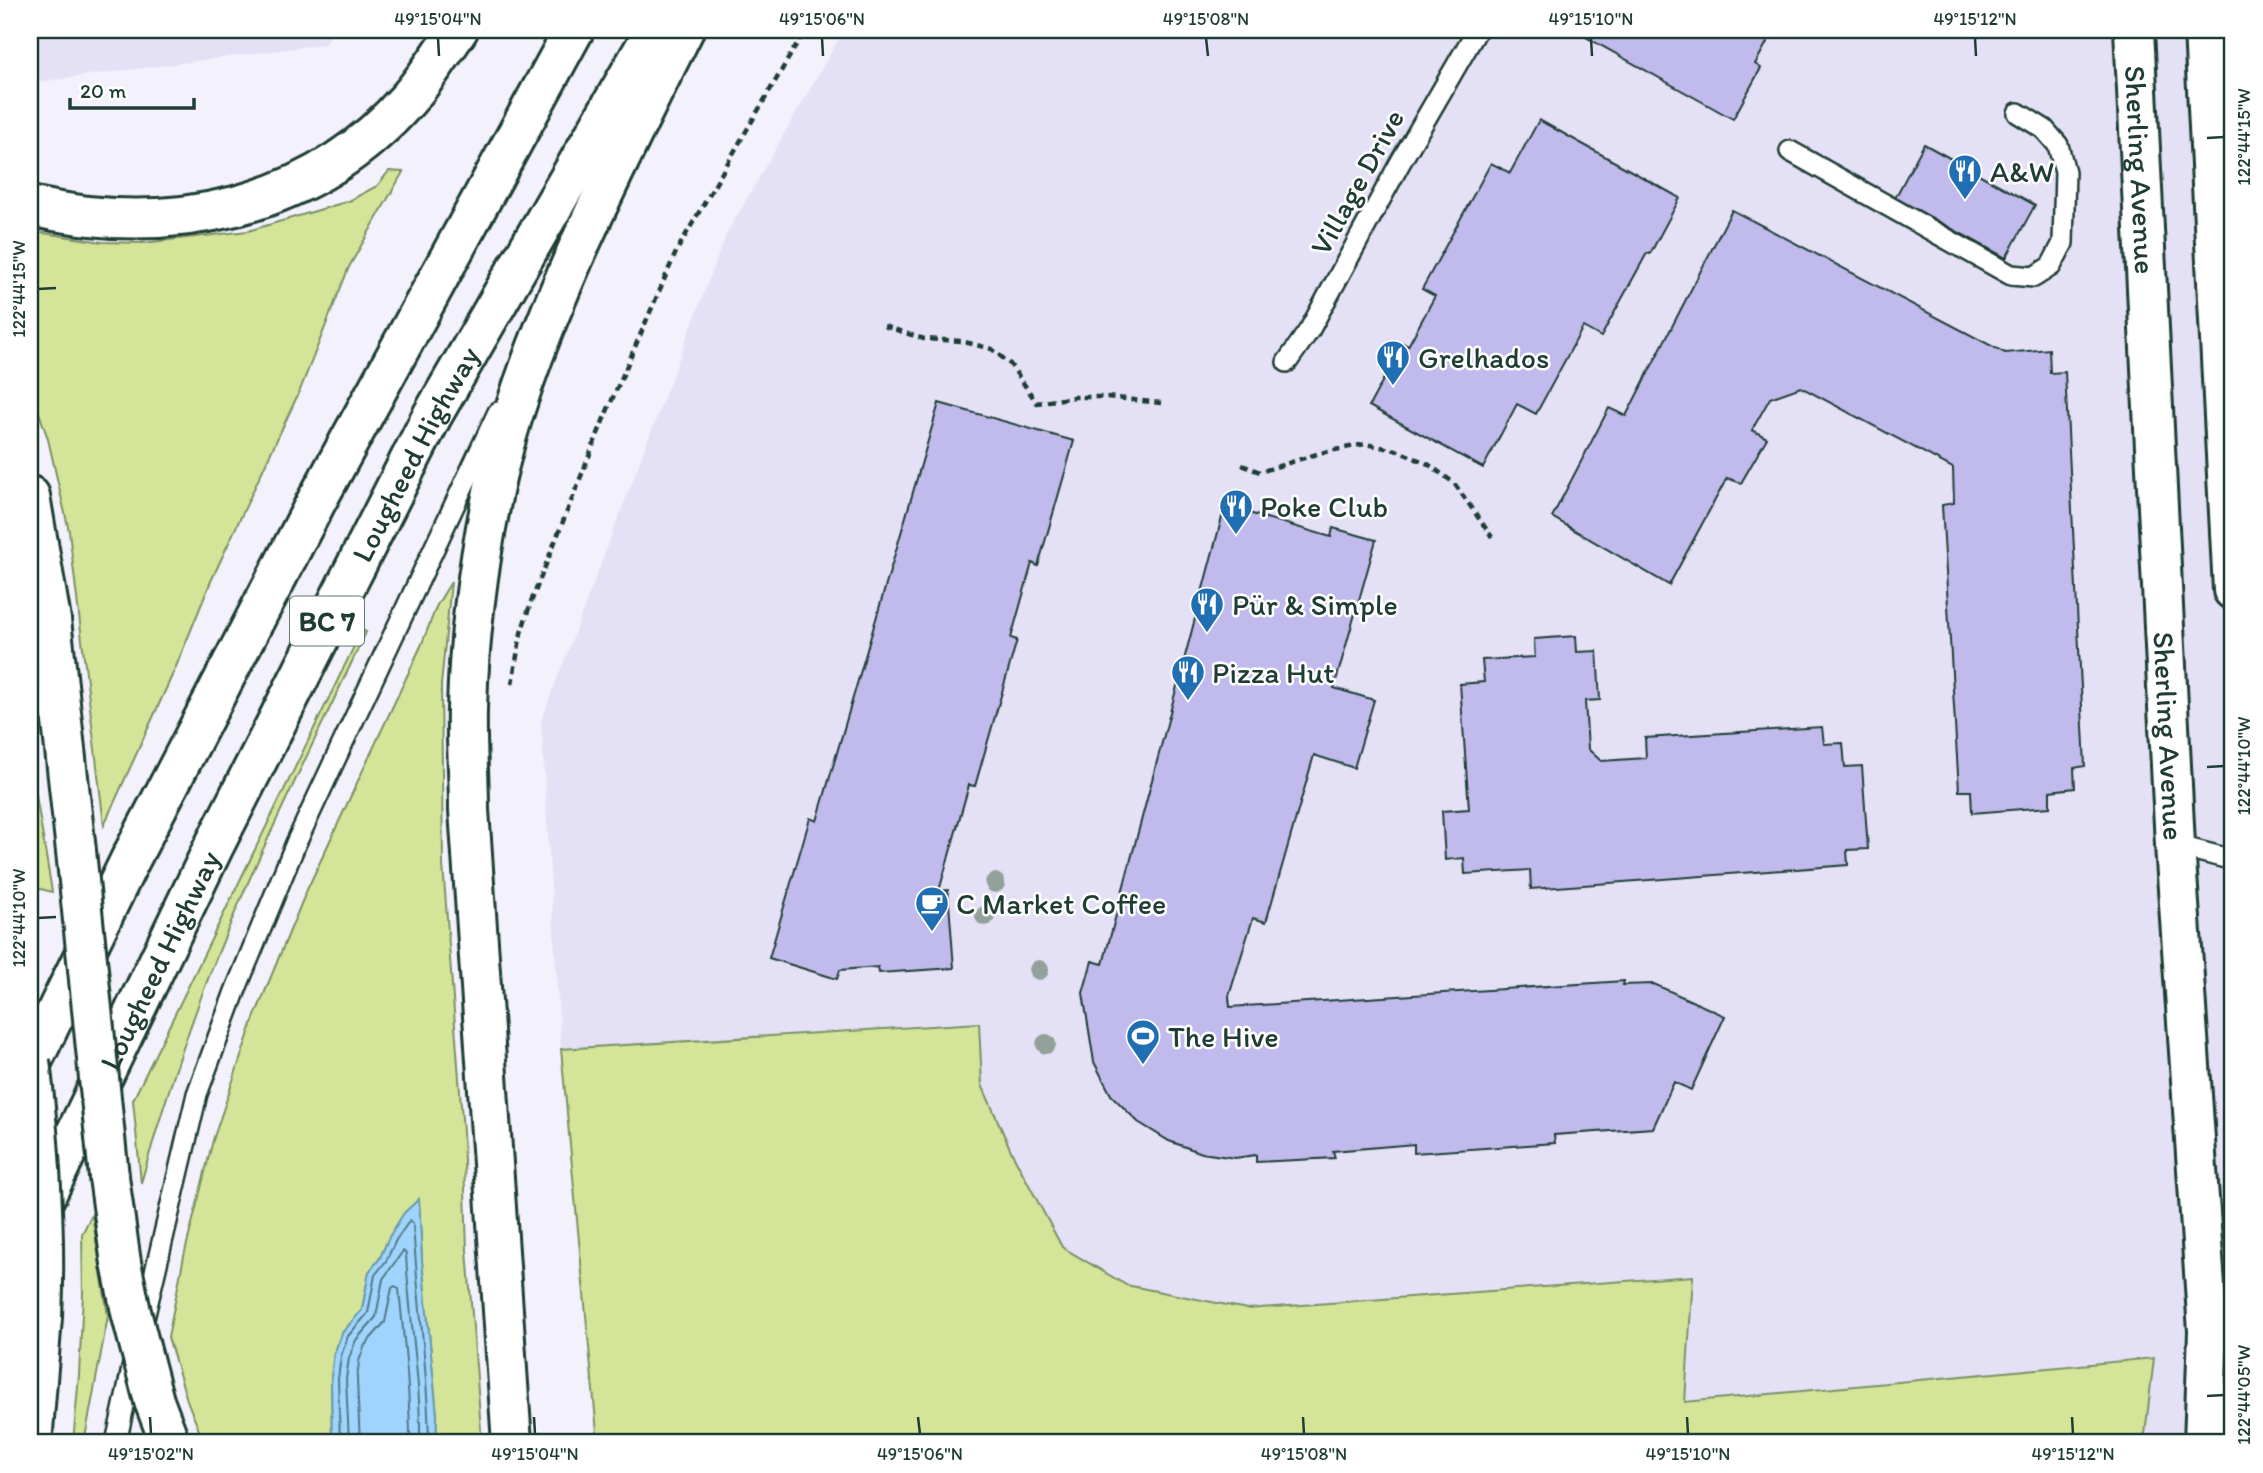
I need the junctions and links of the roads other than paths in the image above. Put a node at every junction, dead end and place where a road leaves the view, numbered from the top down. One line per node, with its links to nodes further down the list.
1 (458, 30): 11 (main road)
2 (574, 30): 17 (main road, Lougheed Highway / BC 7)
3 (655, 30): 18 (main road, Lougheed Highway / BC 7)
4 (684, 30): 9 (main road)
5 (1477, 30): 12 (lane, Village Drive)
6 (2134, 30): 15 (main road, Sherling Avenue)
7 (2204, 30): 14 (main road)
8 (2018, 113): 10 (lane)
9 (623, 148): 20 (lane); 22 (main road)
10 (1790, 151)
11 (30, 206)
12 (1287, 362)
13 (30, 496): 21 (main road, bridge)
14 (2233, 590)
15 (2175, 845): 16 (lane); 23 (main road, Sherling Avenue)
16 (2233, 860)
17 (30, 1063): 19 (main road, bridge)
18 (30, 1228)
19 (33, 1443)
20 (116, 1443)
21 (170, 1443)
22 (512, 1443)
23 (2204, 1443)

